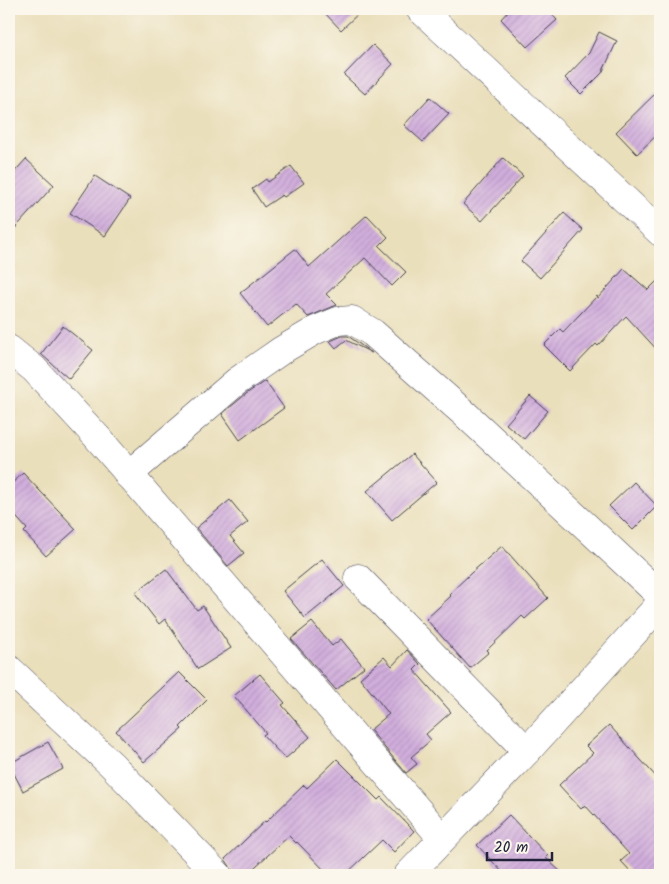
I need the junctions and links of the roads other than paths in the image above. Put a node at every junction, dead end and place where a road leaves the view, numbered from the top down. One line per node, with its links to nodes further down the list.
1 (420, 9): 2 (street)
2 (660, 232)
3 (9, 349): 4 (street)
4 (128, 475): 6 (street); 10 (street)
5 (358, 578): 9 (street)
6 (660, 595)
7 (660, 604): 9 (street)
8 (9, 669): 11 (street)
9 (527, 750): 10 (street)
10 (442, 838): 12 (street)
11 (218, 875)
12 (408, 875)

